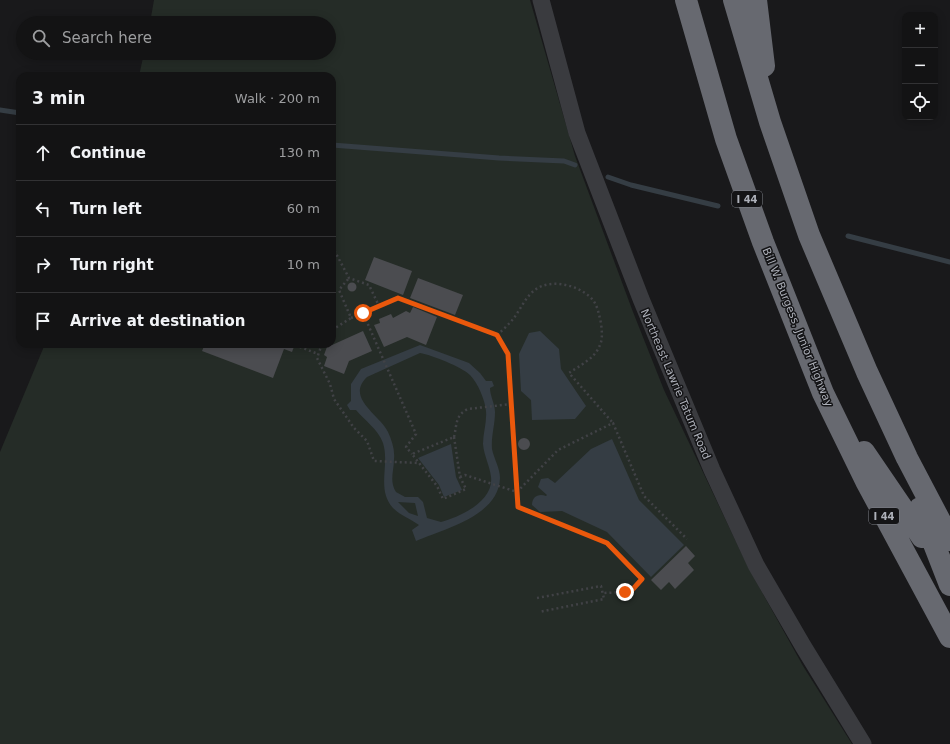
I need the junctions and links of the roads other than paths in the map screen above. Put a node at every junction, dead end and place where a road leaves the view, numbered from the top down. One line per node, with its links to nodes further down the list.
1 (541, 0): 11 (street, Northeast Lawrie Tatum Road)
2 (686, 0): 7 (highway, Bill W. Burgess, Junior Highway / I 44)
3 (734, 0): 5 (highway)
4 (756, 0): 5 (highway)
5 (770, 122): 6 (highway)
6 (867, 372): 8 (highway); 9 (highway)
7 (824, 393): 9 (highway); 10 (highway, Bill W. Burgess, Junior Highway / I 44)
8 (950, 540)
9 (947, 576)
10 (950, 637)
11 (863, 744)

